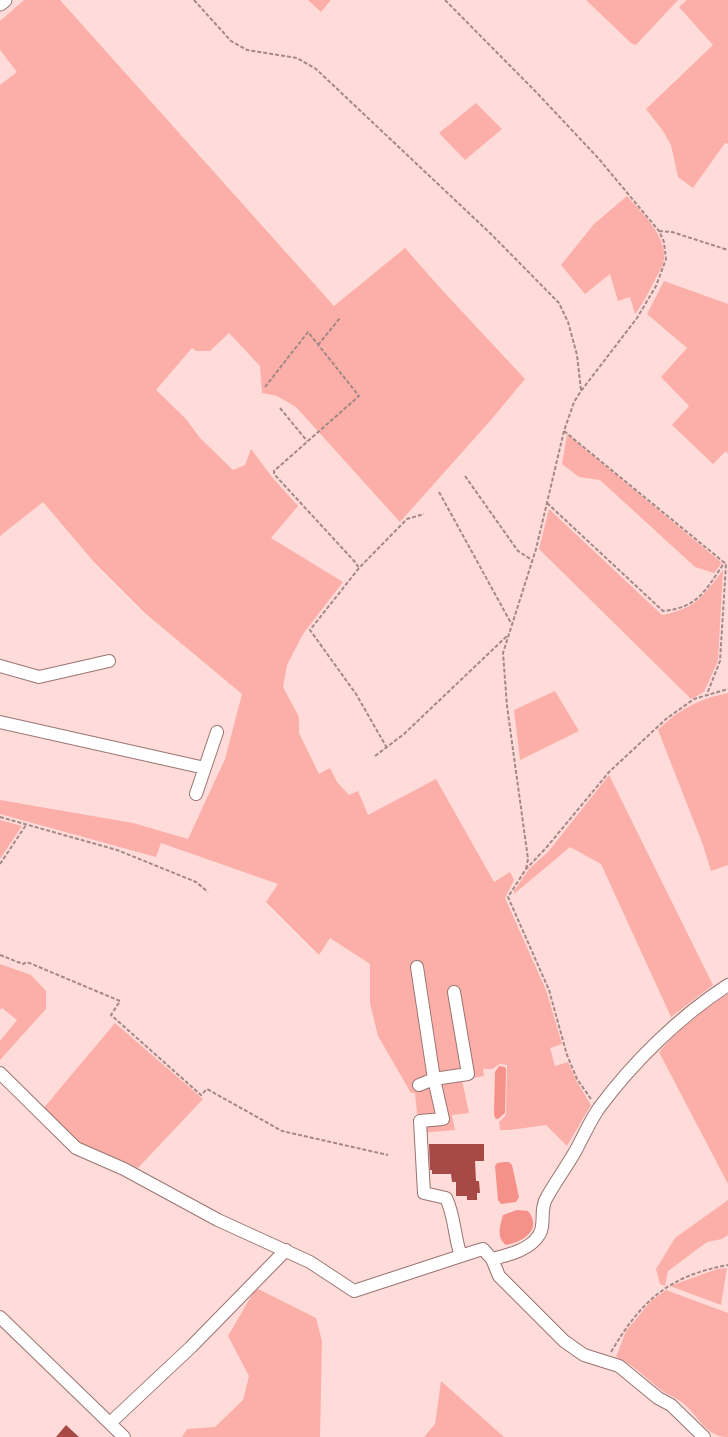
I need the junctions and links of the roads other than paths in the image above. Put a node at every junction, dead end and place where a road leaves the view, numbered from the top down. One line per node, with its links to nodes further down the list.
1 (4, 0): 2 (main road)
2 (0, 3)
3 (109, 661): 4 (street)
4 (0, 666)
5 (0, 722): 7 (street)
6 (217, 732): 7 (street)
7 (205, 768): 8 (street)
8 (196, 794)
9 (417, 967): 13 (street)
10 (728, 985): 17 (street)
11 (454, 992): 13 (street)
12 (0, 1073): 15 (street)
13 (434, 1079): 14 (street); 16 (street)
14 (419, 1085)
15 (286, 1250): 16 (street); 19 (street)
16 (461, 1256): 17 (street)
17 (492, 1259): 21 (street)
18 (0, 1317): 19 (street)
19 (110, 1424): 20 (street)
20 (124, 1437)
21 (704, 1437)

